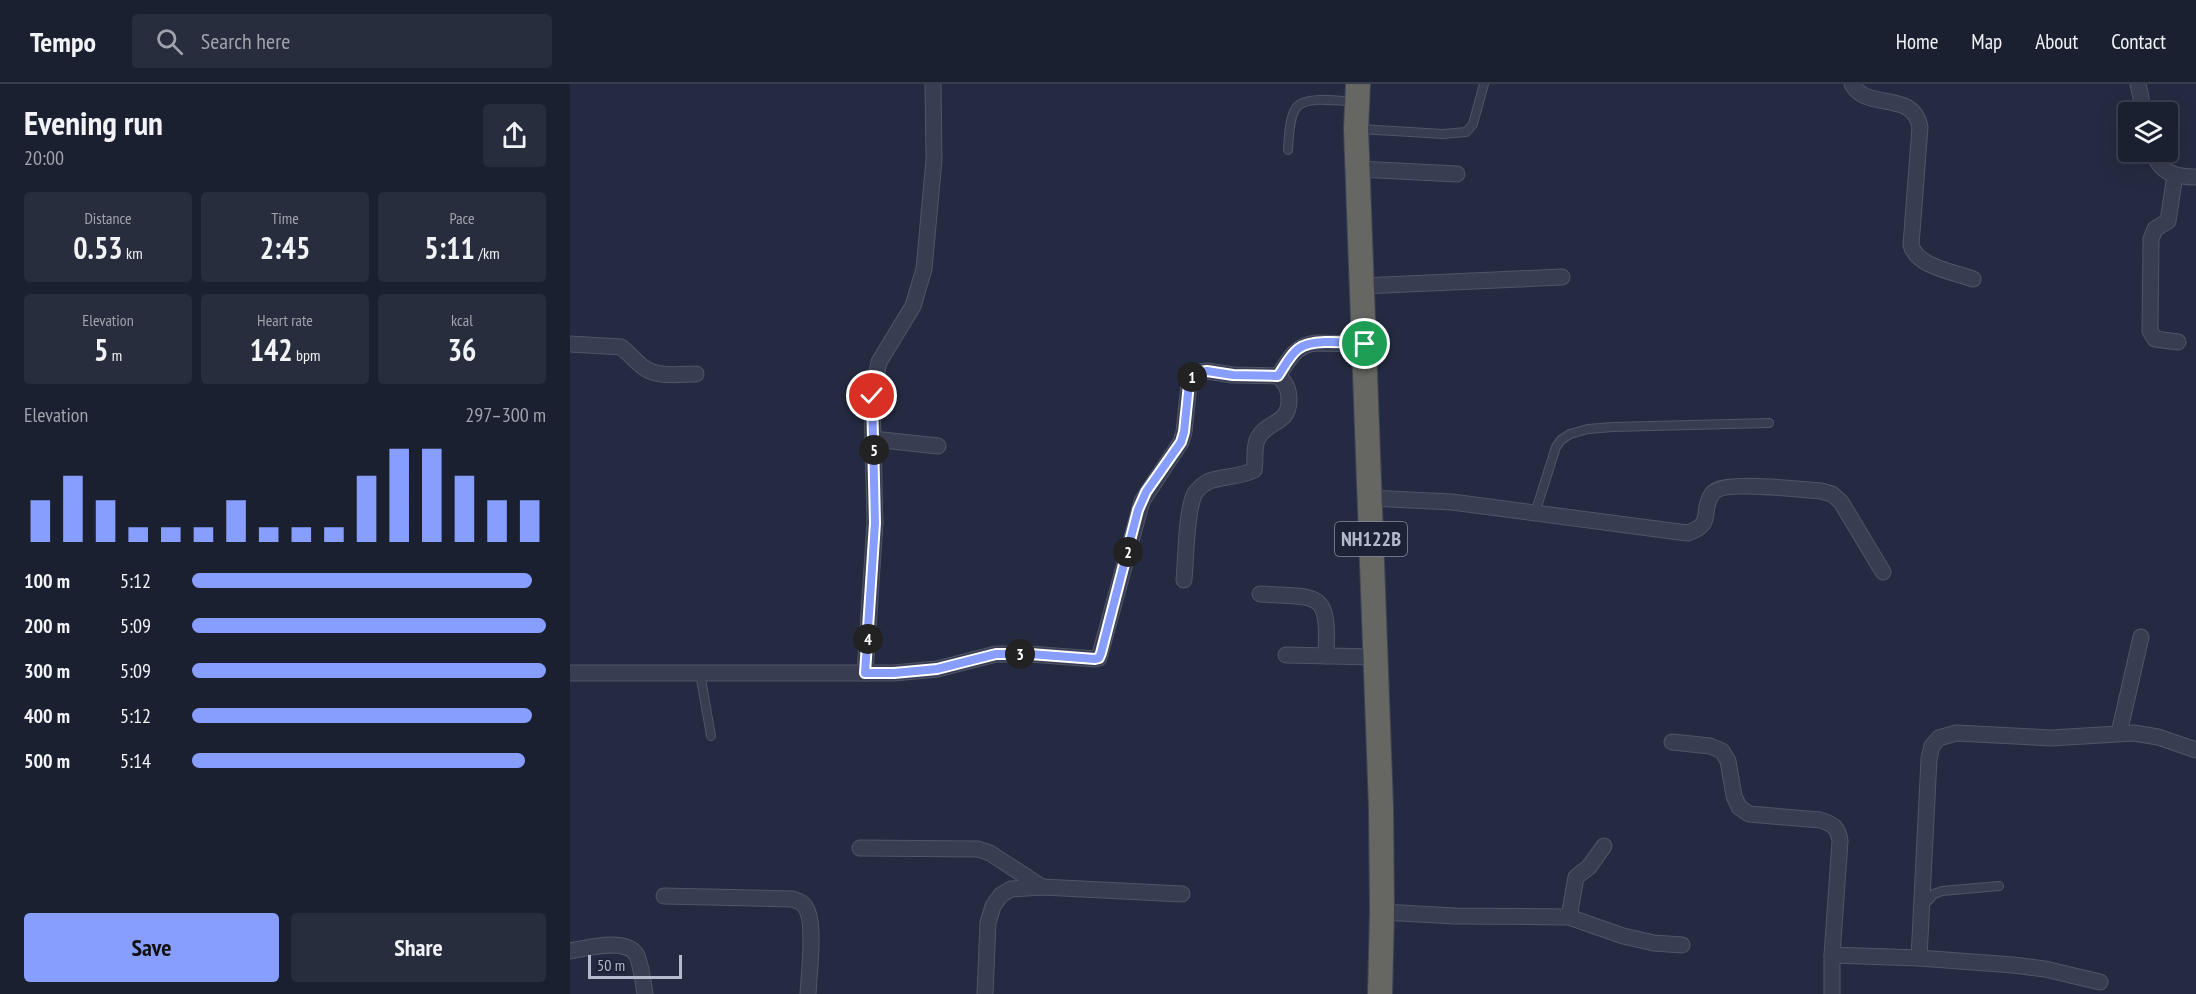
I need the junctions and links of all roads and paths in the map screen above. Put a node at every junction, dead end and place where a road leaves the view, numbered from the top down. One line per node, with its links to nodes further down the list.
1 (933, 84): 23 (street)
2 (1484, 84): 7 (lane)
3 (1852, 84): 15 (street)
4 (2138, 84): 6 (street)
5 (1358, 93): 7 (highway, NH122B); 8 (lane)
6 (2142, 102)
7 (1356, 129): 10 (highway, NH122B)
8 (1288, 150)
9 (2158, 162): 12 (street)
10 (1358, 169): 11 (street); 16 (highway, NH122B)
11 (1457, 174)
12 (2175, 175): 13 (street); 17 (street)
13 (2196, 177)
14 (1562, 277): 16 (street)
15 (1973, 279)
16 (1362, 286): 19 (highway, NH122B)
17 (2178, 342)
18 (570, 344): 20 (street)
19 (1365, 344): 21 (street); 25 (highway, NH122B)
20 (696, 374)
21 (1278, 376): 28 (street); 36 (street)
22 (1769, 423): 26 (lane)
23 (873, 439): 24 (street); 36 (street)
24 (938, 446)
25 (1369, 498): 26 (street); 33 (highway, NH122B)
26 (1535, 513): 27 (street)
27 (1883, 572)
28 (1184, 580)
29 (1260, 594): 32 (street)
30 (2141, 637): 37 (street)
31 (1286, 655): 32 (street)
32 (1326, 656): 33 (street)
33 (1375, 657): 48 (highway, NH122B)
34 (570, 673): 35 (street)
35 (700, 673): 36 (street); 38 (lane)
36 (865, 673)
37 (2119, 733): 40 (street); 47 (street)
38 (711, 736)
39 (1672, 742): 52 (street)
40 (2196, 750)
41 (1604, 846): 49 (street)
42 (860, 848): 44 (street)
43 (1999, 886): 47 (lane)
44 (1042, 887): 45 (street); 57 (street)
45 (1182, 894)
46 (664, 896): 56 (street)
47 (1922, 907): 53 (street)
48 (1383, 912): 49 (street); 58 (highway, NH122B)
49 (1569, 917): 50 (street)
50 (1682, 945)
51 (570, 951): 55 (street)
52 (1832, 955): 53 (street); 59 (street)
53 (1919, 958): 54 (street)
54 (2100, 982)
55 (645, 994)
56 (808, 994)
57 (985, 994)
58 (1380, 994)
59 (1832, 994)

